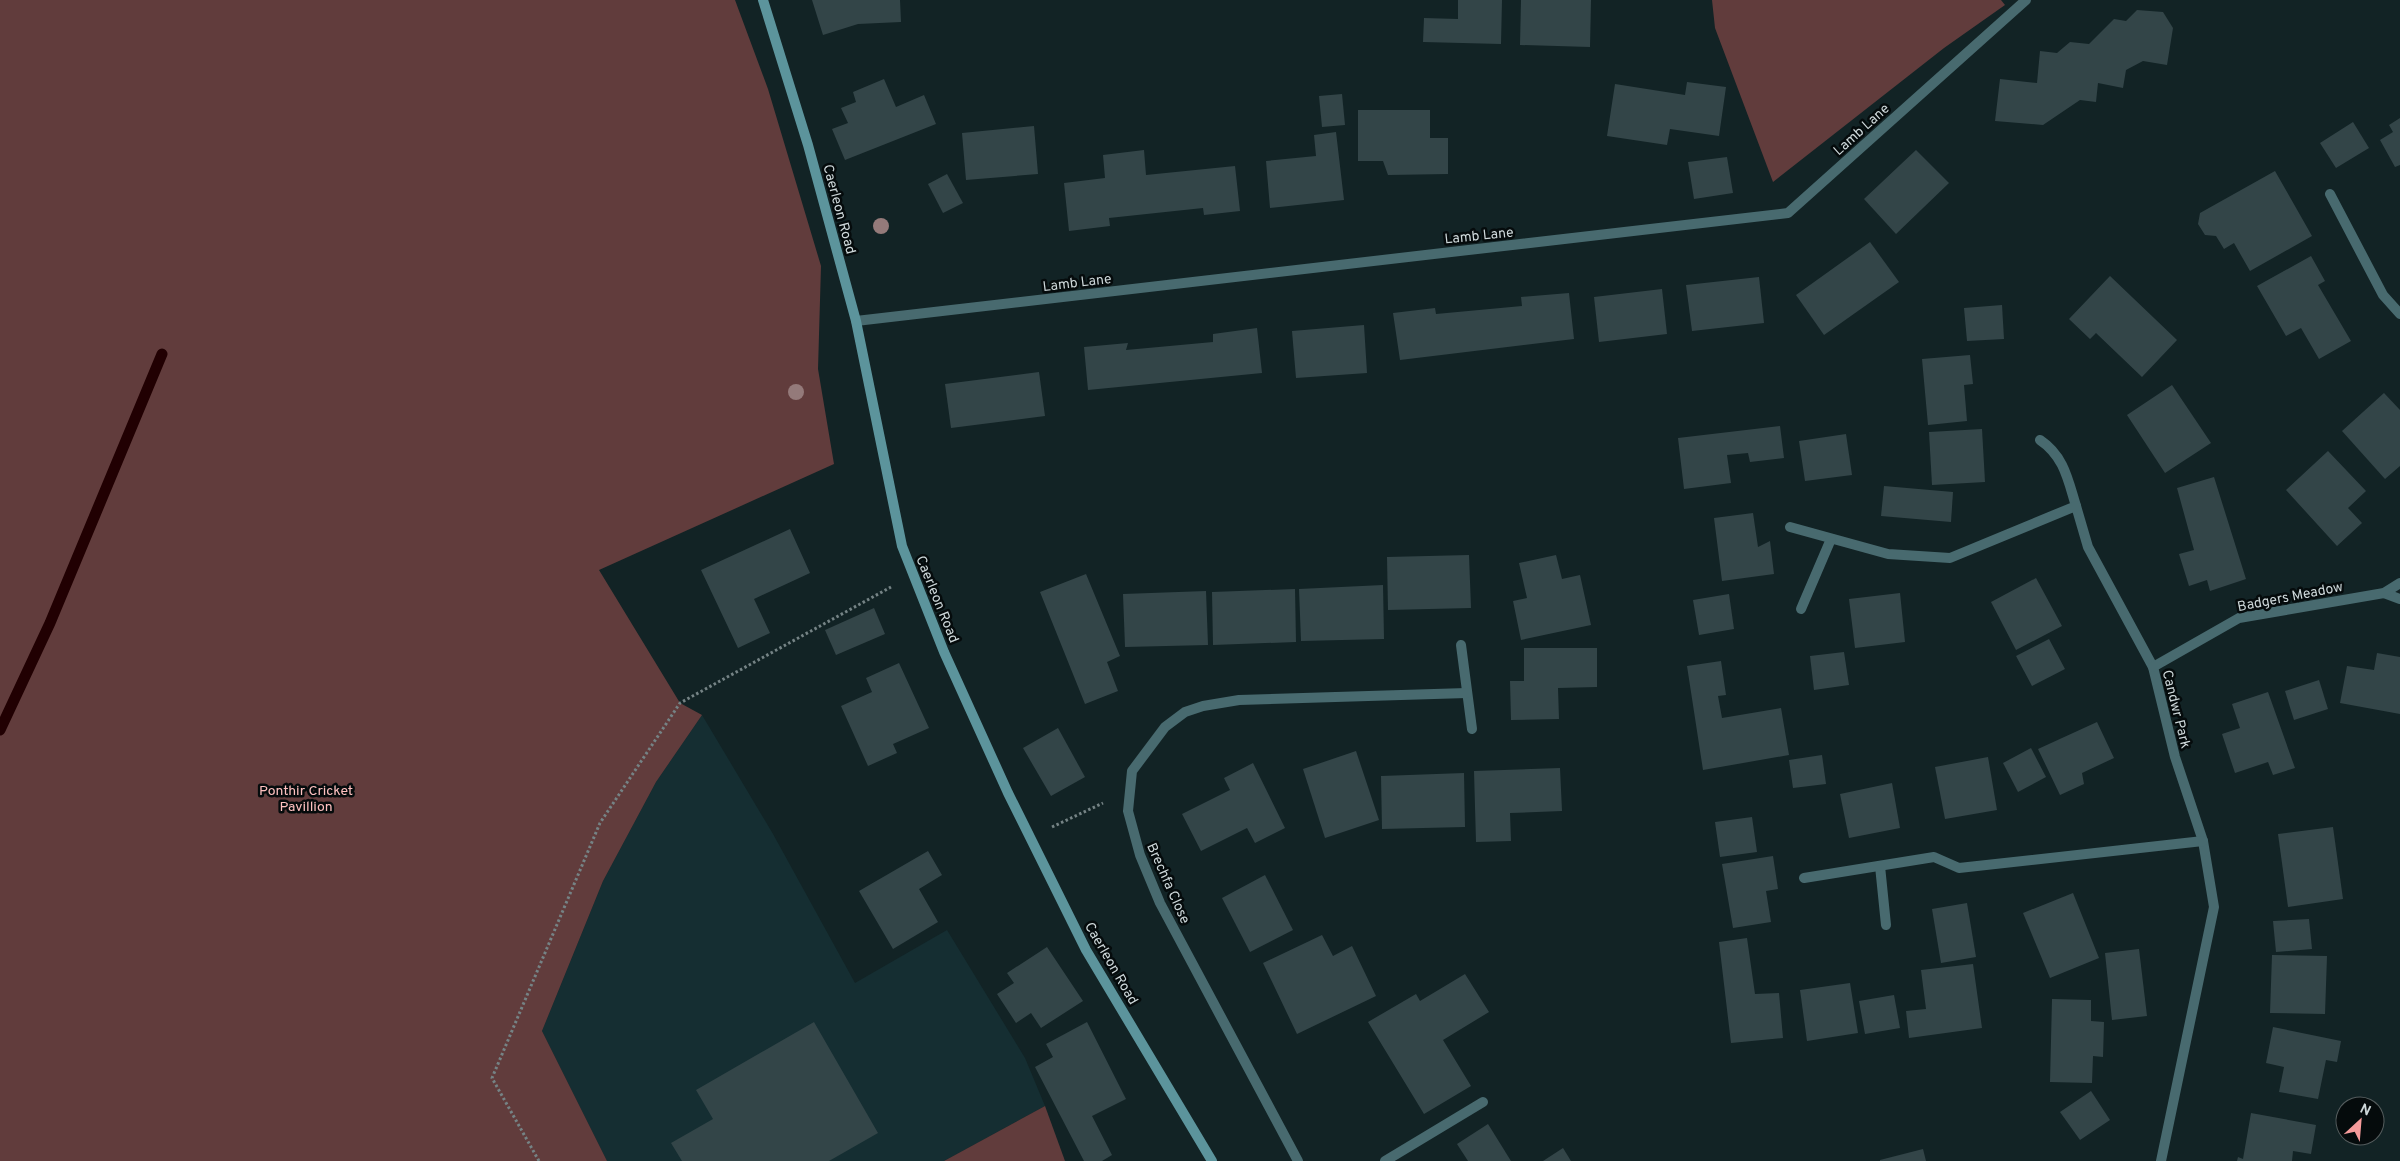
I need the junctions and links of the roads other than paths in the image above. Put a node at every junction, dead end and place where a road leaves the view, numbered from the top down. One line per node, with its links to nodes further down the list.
1 (762, 0): 5 (main road, Caerleon Road)
2 (2026, 0): 5 (street, Lamb Lane)
3 (2330, 194): 4 (street)
4 (2400, 314)
5 (856, 321): 23 (main road, Caerleon Road)
6 (2040, 440): 7 (street, Candwr Park)
7 (2076, 506): 9 (street); 15 (street, Candwr Park)
8 (1790, 527): 9 (street)
9 (1831, 539): 13 (street)
10 (2400, 583): 11 (street, Badgers Meadow)
11 (2384, 593): 12 (street); 15 (street, Badgers Meadow)
12 (2400, 599)
13 (1801, 609)
14 (1461, 645): 16 (street)
15 (2153, 667): 18 (street, Candwr Park)
16 (1467, 693): 17 (street); 24 (street, Brechfa Close)
17 (1472, 728)
18 (2204, 841): 19 (street); 26 (street, Candwr Park)
19 (1880, 866): 20 (street); 21 (street)
20 (1804, 878)
21 (1886, 925)
22 (1483, 1102): 25 (street)
23 (1212, 1161)
24 (1298, 1161)
25 (1385, 1161)
26 (2161, 1161)

